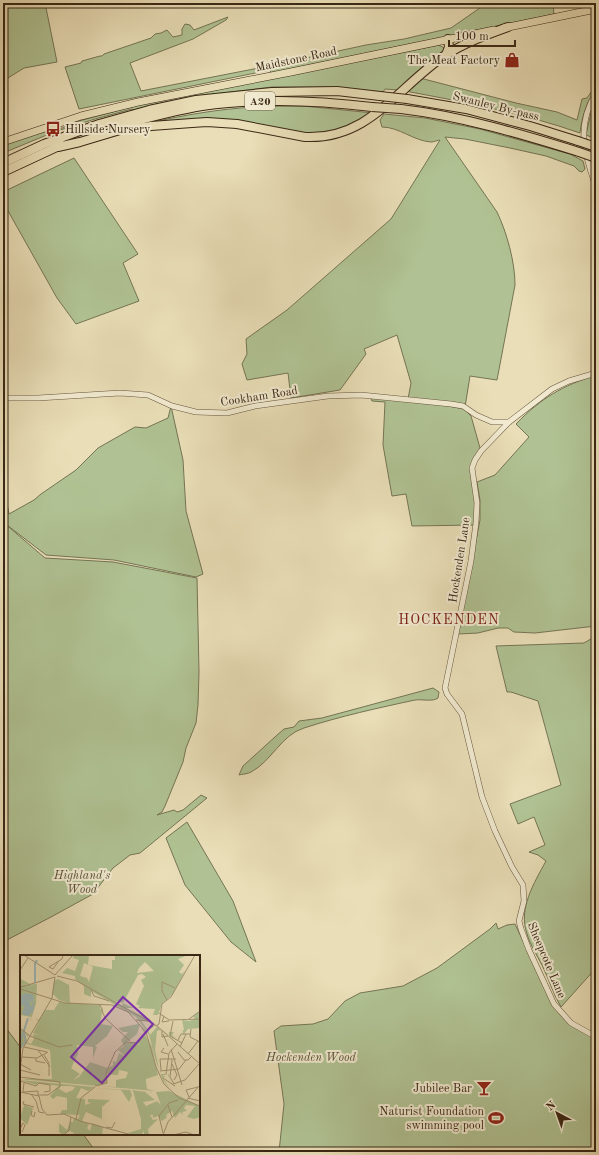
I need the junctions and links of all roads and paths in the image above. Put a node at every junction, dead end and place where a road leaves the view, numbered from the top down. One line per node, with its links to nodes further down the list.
1 (596, 9): 2 (main road, Maidstone Road)
2 (508, 27): 3 (main road, Maidstone Road); 4 (highway, A20)
3 (448, 39): 4 (highway); 7 (main road, Maidstone Road)
4 (446, 55): 9 (highway, A20)
5 (596, 93): 15 (street)
6 (149, 113): 8 (highway, A20); 9 (highway, A20); 10 (highway, Swanley By-pass / A20, bridge); 11 (highway, Swanley By-pass / A20, bridge)
7 (3, 142)
8 (44, 144): 12 (highway); 13 (highway, A20)
9 (58, 147): 14 (highway, A20)
10 (594, 147)
11 (596, 158)
12 (3, 159)
13 (3, 163)
14 (3, 172)
15 (596, 187)
16 (596, 373): 19 (street, Hockenden Lane)
17 (3, 398): 18 (street, Cookham Road)
18 (492, 422): 19 (street, Cookham Road); 20 (street)
19 (509, 422): 20 (street, Hockenden Lane)
20 (498, 433): 21 (street, Hockenden Lane)
21 (520, 918): 22 (street, Sheepcote Lane)
22 (596, 1037)
23 (596, 1149): 24 (street)
24 (594, 1152)

